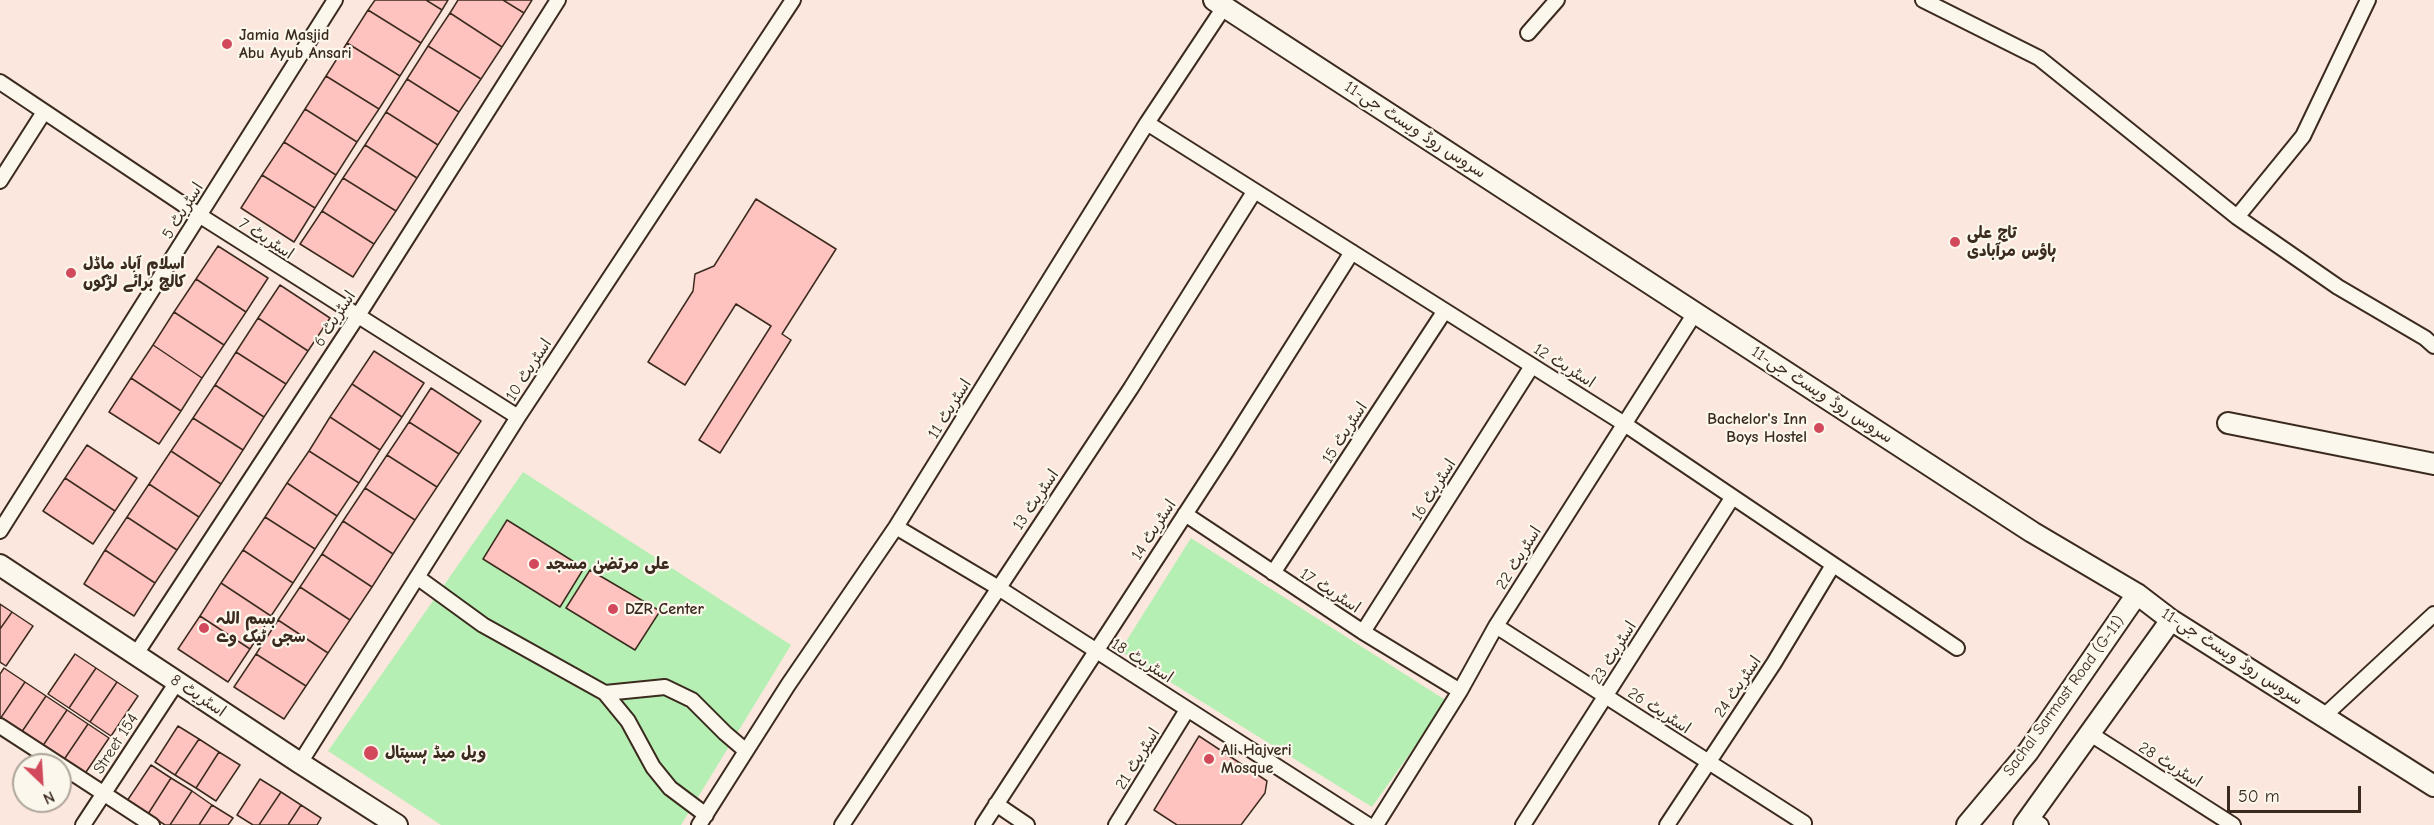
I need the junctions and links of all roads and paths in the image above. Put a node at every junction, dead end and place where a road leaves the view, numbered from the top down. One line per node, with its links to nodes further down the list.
1 (335, 0): 14 (street, اسٹریٹ 5)
2 (558, 0): 19 (street, اسٹریٹ 6)
3 (793, 0): 22 (street, اسٹریٹ 10)
4 (1557, 0): 8 (street)
5 (2368, 0): 15 (street)
6 (1930, 2): 15 (street)
7 (1219, 3): 11 (street, اسٹریٹ 11); 18 (main road, سروس روڈ ویسٹ جی-11)
8 (1528, 33)
9 (0, 82): 10 (street, اسٹریٹ 7)
10 (45, 112): 12 (street); 14 (street, اسٹریٹ 7)
11 (1147, 123): 13 (street, اسٹریٹ 12); 28 (street, اسٹریٹ 11)
12 (0, 181)
13 (1254, 192): 16 (street, اسٹریٹ 12); 34 (street, اسٹریٹ 13)
14 (200, 215): 19 (street, اسٹریٹ 7); 29 (street, اسٹریٹ 5)
15 (2237, 217): 20 (street)
16 (1352, 252): 17 (street, اسٹریٹ 12); 27 (street, اسٹریٹ 14)
17 (1444, 312): 21 (street, اسٹریٹ 12); 32 (street, اسٹریٹ 15)
18 (1695, 313): 23 (street, اسٹریٹ 22); 35 (main road, سروس روڈ ویسٹ جی-11)
19 (357, 317): 22 (street, اسٹریٹ 7); 42 (street, اسٹریٹ 6)
20 (2434, 346)
21 (1532, 366): 23 (street, اسٹریٹ 12); 39 (street, اسٹریٹ 16)
22 (518, 417): 33 (street, اسٹریٹ 10)
23 (1623, 423): 26 (street, اسٹریٹ 12); 38 (street, اسٹریٹ 22)
24 (2228, 423): 25 (main road)
25 (2434, 464)
26 (1732, 498): 31 (street, اسٹریٹ 12); 46 (street, اسٹریٹ 23)
27 (1185, 514): 32 (street, اسٹریٹ 17); 41 (street, اسٹریٹ 14)
28 (896, 527): 34 (street, اسٹریٹ 18); 51 (street, اسٹریٹ 11)
29 (0, 531)
30 (0, 565): 42 (main road, اسٹریٹ 8)
31 (1833, 565): 40 (street, اسٹریٹ 12); 53 (street, اسٹریٹ 24)
32 (1273, 573): 39 (street, اسٹریٹ 17)
33 (417, 577): 45 (street); 54 (street, اسٹریٹ 10)
34 (997, 587): 41 (street, اسٹریٹ 18); 65 (street, اسٹریٹ 13)
35 (2137, 594): 37 (main road, سروس روڈ ویسٹ جی-11); 73 (main road, Sachal Sarmast Road (G-11))
36 (2434, 614): 48 (street)
37 (2171, 620): 48 (main road, سروس روڈ ویسٹ جی-11); 50 (main road)
38 (1496, 626): 44 (street, اسٹریٹ 22); 46 (street, اسٹریٹ 26)
39 (1364, 632): 44 (street, اسٹریٹ 17)
40 (1957, 648)
41 (1094, 651): 47 (street, اسٹریٹ 18); 58 (street, اسٹریٹ 14)
42 (136, 654): 43 (main road, اسٹریٹ 8)
43 (177, 682): 54 (main road, اسٹریٹ 8); 57 (street, Street 154)
44 (1460, 691): 70 (street, اسٹریٹ 22)
45 (605, 693): 51 (street); 59 (street)
46 (1606, 696): 53 (street, اسٹریٹ 26); 71 (street, اسٹریٹ 23)
47 (1187, 710): 68 (street, اسٹریٹ 21); 69 (street, اسٹریٹ 18)
48 (2324, 716): 56 (main road, سروس روڈ ویسٹ جی-11)
49 (1, 729): 52 (street)
50 (2089, 733): 61 (main road); 74 (street, اسٹریٹ 28)
51 (746, 751): 59 (street, اسٹریٹ 11)
52 (40, 753)
53 (1707, 762): 60 (street, اسٹریٹ 26); 72 (street, اسٹریٹ 24)
54 (300, 763): 64 (main road, اسٹریٹ 8)
55 (72, 773): 57 (street)
56 (2434, 786)
57 (104, 794): 62 (street, Street 154); 63 (street)
58 (996, 804): 66 (street, اسٹریٹ 14); 67 (street)
59 (702, 820)
60 (1804, 823)
61 (2032, 823)
62 (83, 825)
63 (152, 825)
64 (398, 825)
65 (842, 825)
66 (983, 825)
67 (1027, 825)
68 (1116, 825)
69 (1368, 825)
70 (1377, 825)
71 (1523, 825)
72 (1667, 825)
73 (1967, 825)
74 (2234, 825)

